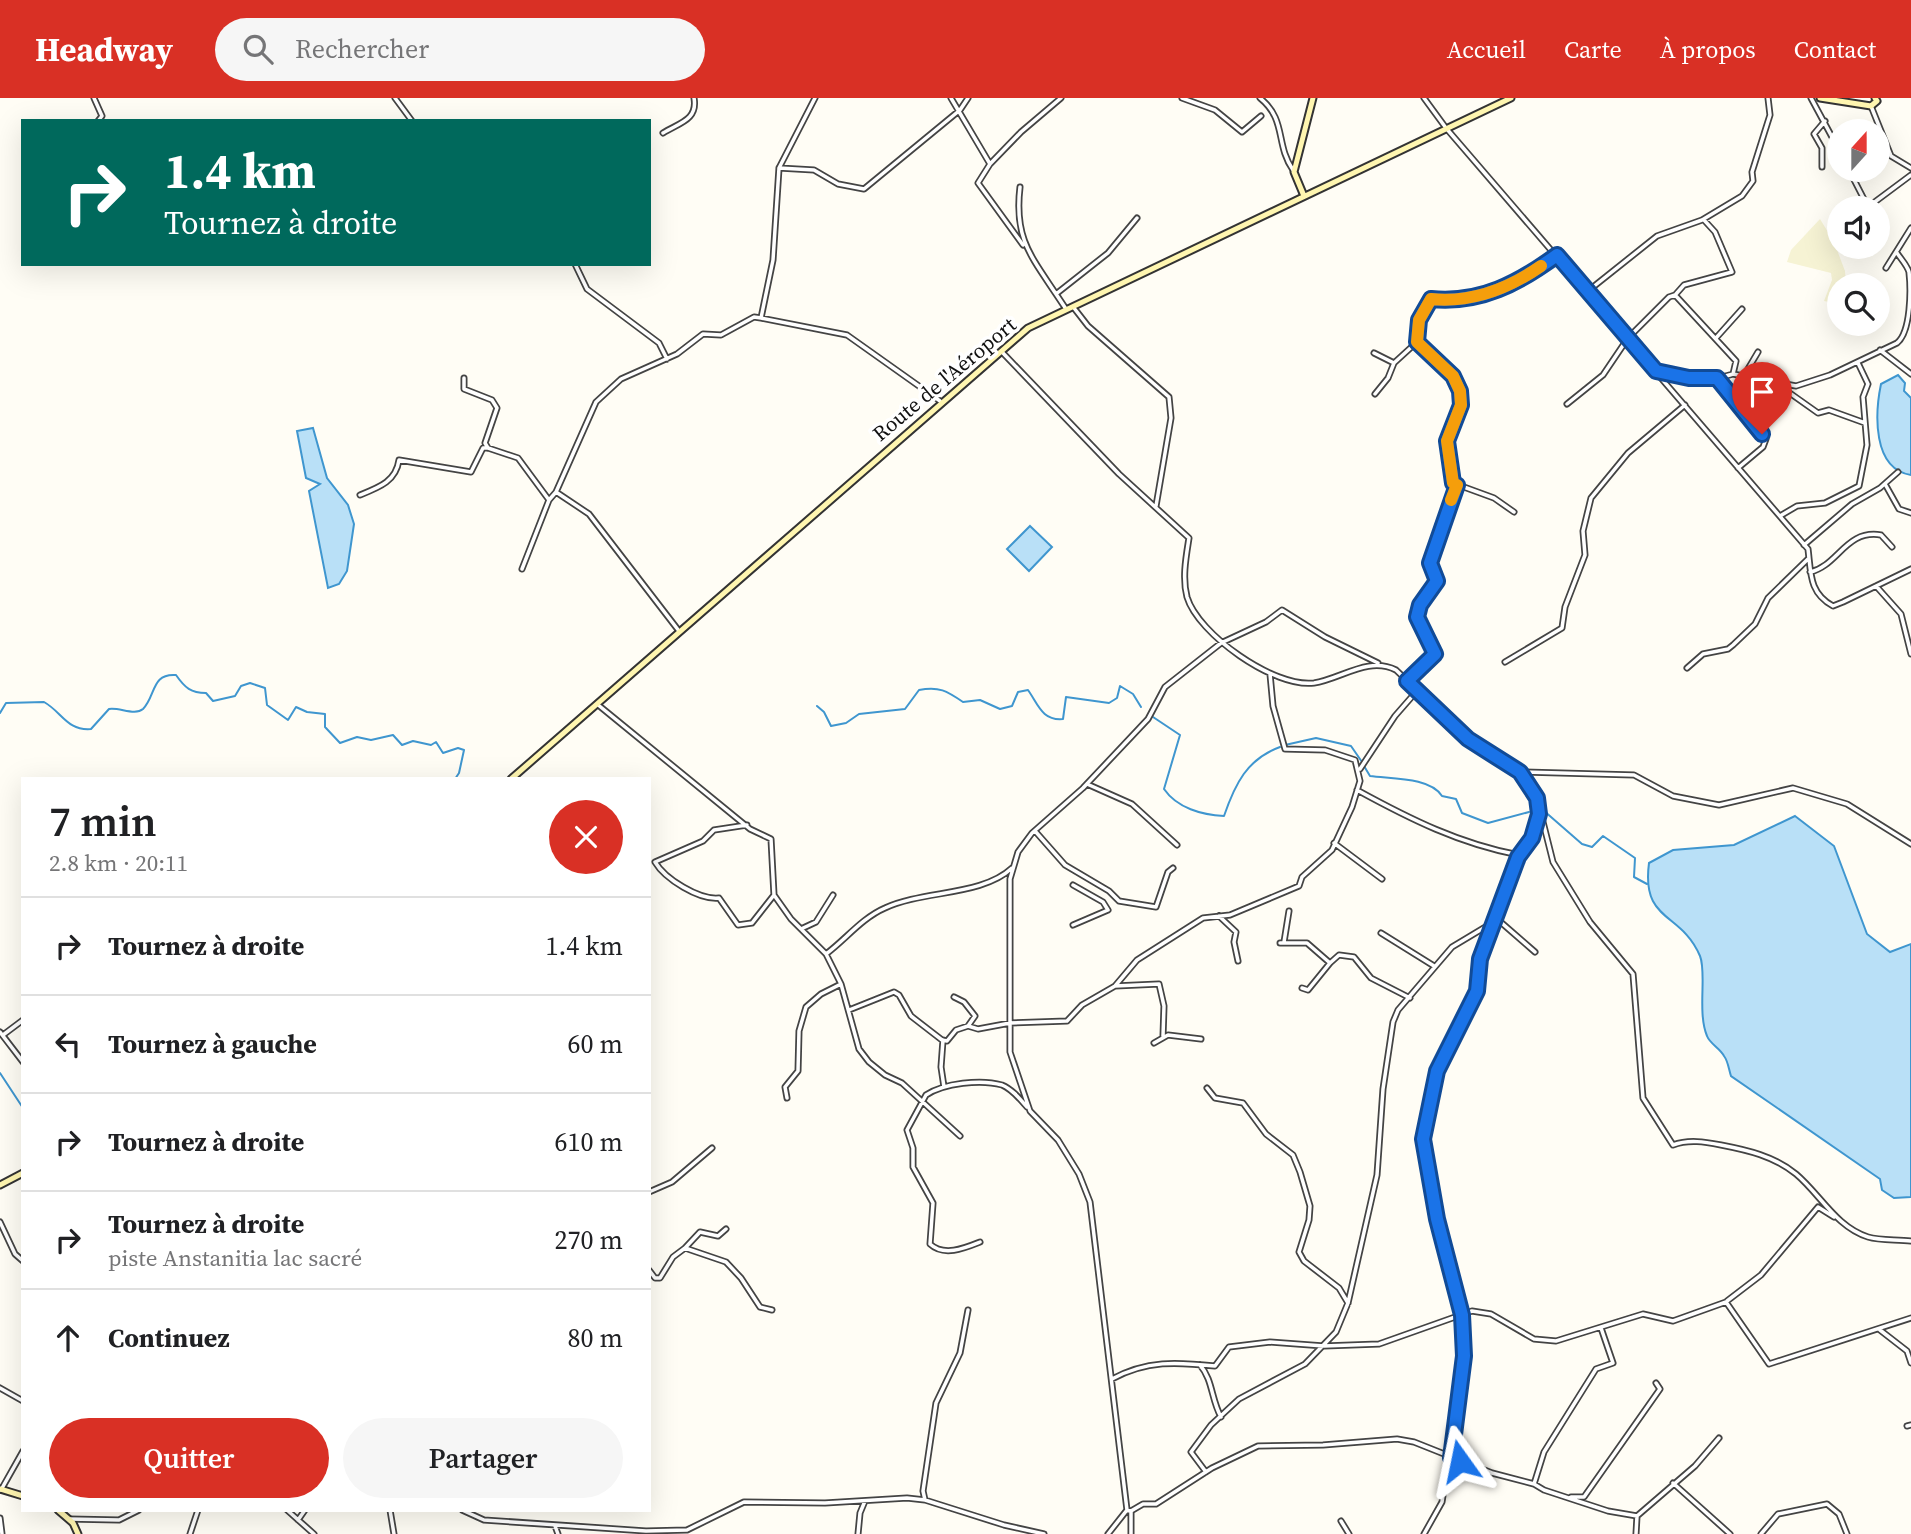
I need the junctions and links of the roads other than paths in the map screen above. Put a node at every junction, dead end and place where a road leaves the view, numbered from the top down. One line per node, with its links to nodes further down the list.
1 (94, 98): 20 (street)
2 (395, 98): 21 (street)
3 (694, 98): 25 (street)
4 (815, 98): 28 (street)
5 (951, 98): 18 (street)
6 (968, 98): 18 (street)
7 (1061, 98): 26 (street)
8 (1182, 98): 19 (street)
9 (1260, 98): 30 (street)
10 (1313, 98): 30 (main road)
11 (1424, 98): 24 (street)
12 (1511, 98): 24 (main road, Route de l'Aéroport)
13 (1768, 98): 38 (street)
14 (1811, 98): 22 (street)
15 (1819, 98): 17 (main road)
16 (1875, 98): 17 (main road)
17 (1871, 106): 29 (street)
18 (960, 110): 26 (street); 28 (street)
19 (1261, 116)
20 (100, 119)
21 (411, 119)
22 (1825, 121): 23 (street); 27 (street)
23 (1827, 125)
24 (1446, 128): 35 (main road, Route de l'Aéroport); 42 (street)
25 (663, 132)
26 (990, 164): 40 (street)
27 (1822, 167)
28 (779, 168): 51 (street)
29 (1911, 168)
30 (1294, 172): 33 (main road)
31 (1911, 176): 32 (street)
32 (1855, 182)
33 (1298, 186): 35 (main road); 36 (main road)
34 (1020, 187): 40 (street)
35 (1304, 196): 36 (main road, Route de l'Aéroport)
36 (1291, 202): 49 (main road, Route de l'Aéroport)
37 (1137, 218): 47 (street)
38 (1702, 220): 46 (street); 48 (street)
39 (1911, 228): 41 (street)
40 (1023, 245): 47 (street)
41 (1897, 253): 44 (street); 45 (street)
42 (1557, 255): 46 (street); 54 (street)
43 (576, 266): 59 (street)
44 (1886, 268)
45 (1911, 280): 56 (street)
46 (1588, 291): 52 (street)
47 (1056, 294): 49 (street)
48 (1675, 295): 52 (street); 53 (street)
49 (1069, 307): 55 (main road, Route de l'Aéroport); 82 (street)
50 (1742, 309): 53 (street)
51 (761, 317): 59 (street); 70 (street)
52 (1628, 338): 62 (street); 71 (street)
53 (1716, 338): 63 (street)
54 (1417, 342): 60 (street); 78 (street)
55 (1000, 351): 70 (main road, Route de l'Aéroport); 82 (street)
56 (1881, 351): 61 (street); 65 (street)
57 (1374, 352): 60 (street)
58 (1758, 352): 64 (street)
59 (667, 359): 79 (street)
60 (1394, 363): 69 (street)
61 (1858, 363): 68 (street); 73 (street)
62 (1656, 371): 67 (street); 72 (street)
63 (1733, 374): 64 (street); 67 (street)
64 (1745, 374): 68 (street)
65 (1911, 374)
66 (464, 378): 74 (street)
67 (1717, 378): 75 (street)
68 (1772, 381): 73 (street)
69 (1375, 394)
70 (940, 401): 93 (main road, Route de l'Aéroport)
71 (1567, 404)
72 (1685, 405): 75 (street); 96 (street)
73 (1865, 423): 85 (street)
74 (488, 448): 80 (street); 81 (street)
75 (1738, 468): 85 (street)
76 (1898, 472): 77 (street)
77 (1885, 484): 84 (street); 86 (street)
78 (1457, 485): 83 (street); 100 (street)
79 (556, 492): 81 (street); 93 (street)
80 (360, 495)
81 (548, 500): 89 (street)
82 (1156, 506): 94 (street)
83 (1514, 512)
84 (1911, 513)
85 (1780, 516): 86 (street)
86 (1804, 545): 88 (street)
87 (1892, 547): 91 (street)
88 (1809, 558): 91 (street); 98 (street)
89 (522, 569)
90 (1911, 569): 92 (street)
91 (1810, 572): 92 (street)
92 (1876, 586): 95 (street)
93 (678, 629): 102 (main road, Route de l'Aéroport)
94 (1221, 643): 97 (street); 99 (street); 106 (street)
95 (1911, 654)
96 (1505, 662)
97 (1380, 665): 99 (street); 100 (street)
98 (1686, 668)
99 (1269, 673): 103 (street)
100 (1407, 681): 101 (street)
101 (1416, 692): 103 (street); 104 (street)
102 (597, 704): 105 (main road, Route de l'Aéroport); 109 (street)
103 (1360, 769): 107 (street)
104 (1520, 772): 108 (street); 112 (street)
105 (513, 777)
106 (1087, 784): 110 (street); 113 (street)
107 (1357, 790): 111 (street); 114 (street)
108 (1539, 814): 114 (street); 159 (street)
109 (748, 827): 119 (street); 119 (street)
110 (1035, 831): 115 (street); 121 (street)
111 (1334, 843): 117 (street); 124 (street)
112 (1911, 844)
113 (1177, 845)
114 (1519, 855): 125 (street)
115 (1014, 867): 130 (street); 141 (street)
116 (1173, 868): 121 (street)
117 (1381, 879)
118 (1073, 885): 122 (street)
119 (774, 895): 127 (street)
120 (834, 895): 127 (street)
121 (1112, 897): 122 (street)
122 (1103, 902): 126 (street)
123 (1289, 911): 132 (street)
124 (1219, 916): 131 (street); 135 (street)
125 (1495, 920): 129 (street); 133 (street); 171 (street)
126 (1073, 925)
127 (801, 929): 130 (street)
128 (1381, 933): 133 (street)
129 (1535, 953)
130 (826, 954): 134 (street)
131 (1238, 961)
132 (1330, 963): 136 (street); 138 (street)
133 (1434, 966): 138 (street)
134 (841, 984): 139 (street); 151 (street)
135 (1115, 986): 141 (street); 144 (street)
136 (1302, 988)
137 (954, 997): 142 (street)
138 (1410, 998): 168 (street)
139 (849, 1010): 146 (street); 152 (street)
140 (21, 1021): 143 (street)
141 (1010, 1023): 142 (street); 153 (street)
142 (968, 1026): 146 (street)
143 (1, 1034): 148 (street)
144 (1163, 1036): 145 (street); 147 (street)
145 (1201, 1040)
146 (943, 1041): 149 (street)
147 (1154, 1043)
148 (21, 1059)
149 (944, 1087): 152 (street); 153 (street)
150 (1207, 1088): 168 (street)
151 (787, 1098)
152 (922, 1100): 154 (street); 163 (street)
153 (1030, 1111): 178 (street)
154 (960, 1136)
155 (712, 1148): 158 (street)
156 (21, 1174): 157 (main road)
157 (0, 1185)
158 (651, 1191)
159 (1838, 1220): 162 (street); 167 (street)
160 (0, 1222): 165 (street)
161 (726, 1229): 164 (street)
162 (1911, 1241)
163 (981, 1242)
164 (685, 1248): 166 (street); 169 (street)
165 (21, 1259)
166 (651, 1272)
167 (1726, 1302): 173 (street); 174 (street)
168 (1348, 1304): 175 (street)
169 (772, 1310)
170 (968, 1310): 192 (street)
171 (1462, 1315): 173 (street); 175 (street); 185 (street)
172 (1911, 1318): 174 (street)
173 (1601, 1328): 188 (street)
174 (1880, 1330): 176 (street)
175 (1324, 1346): 177 (street); 182 (street)
176 (1911, 1363)
177 (1200, 1364): 178 (street); 182 (street)
178 (1112, 1379): 194 (street)
179 (1656, 1383): 191 (street)
180 (0, 1388): 181 (street)
181 (21, 1400)
182 (1221, 1417): 186 (street)
183 (1719, 1438): 187 (street)
184 (21, 1454): 189 (street)
185 (1451, 1458): 186 (street); 188 (street); 219 (street)
186 (1206, 1472): 194 (street)
187 (1673, 1483): 202 (street); 221 (street)
188 (1534, 1484): 191 (street)
189 (1, 1489): 190 (main road)
190 (21, 1495)
191 (1566, 1496): 202 (street)
192 (925, 1500): 193 (street); 215 (street)
193 (865, 1501): 207 (street); 214 (street)
194 (1129, 1511): 216 (street); 217 (street)
195 (60, 1512): 204 (main road)
196 (135, 1512): 204 (street)
197 (197, 1512): 210 (street)
198 (289, 1512): 205 (street)
199 (304, 1512): 205 (street)
200 (390, 1512): 212 (street)
201 (466, 1512): 207 (street)
202 (1637, 1516): 220 (street)
203 (0, 1518): 208 (street)
204 (69, 1519): 209 (main road)
205 (298, 1520): 211 (street)
206 (1341, 1521): 218 (street)
207 (555, 1526): 213 (street)
208 (2, 1534)
209 (78, 1534)
210 (190, 1534)
211 (314, 1534)
212 (394, 1534)
213 (558, 1534)
214 (858, 1534)
215 (1044, 1534)
216 (1108, 1534)
217 (1131, 1534)
218 (1349, 1534)
219 (1424, 1534)
220 (1636, 1534)
221 (1730, 1534)
222 (1761, 1534): 223 (street)
223 (1847, 1534)

